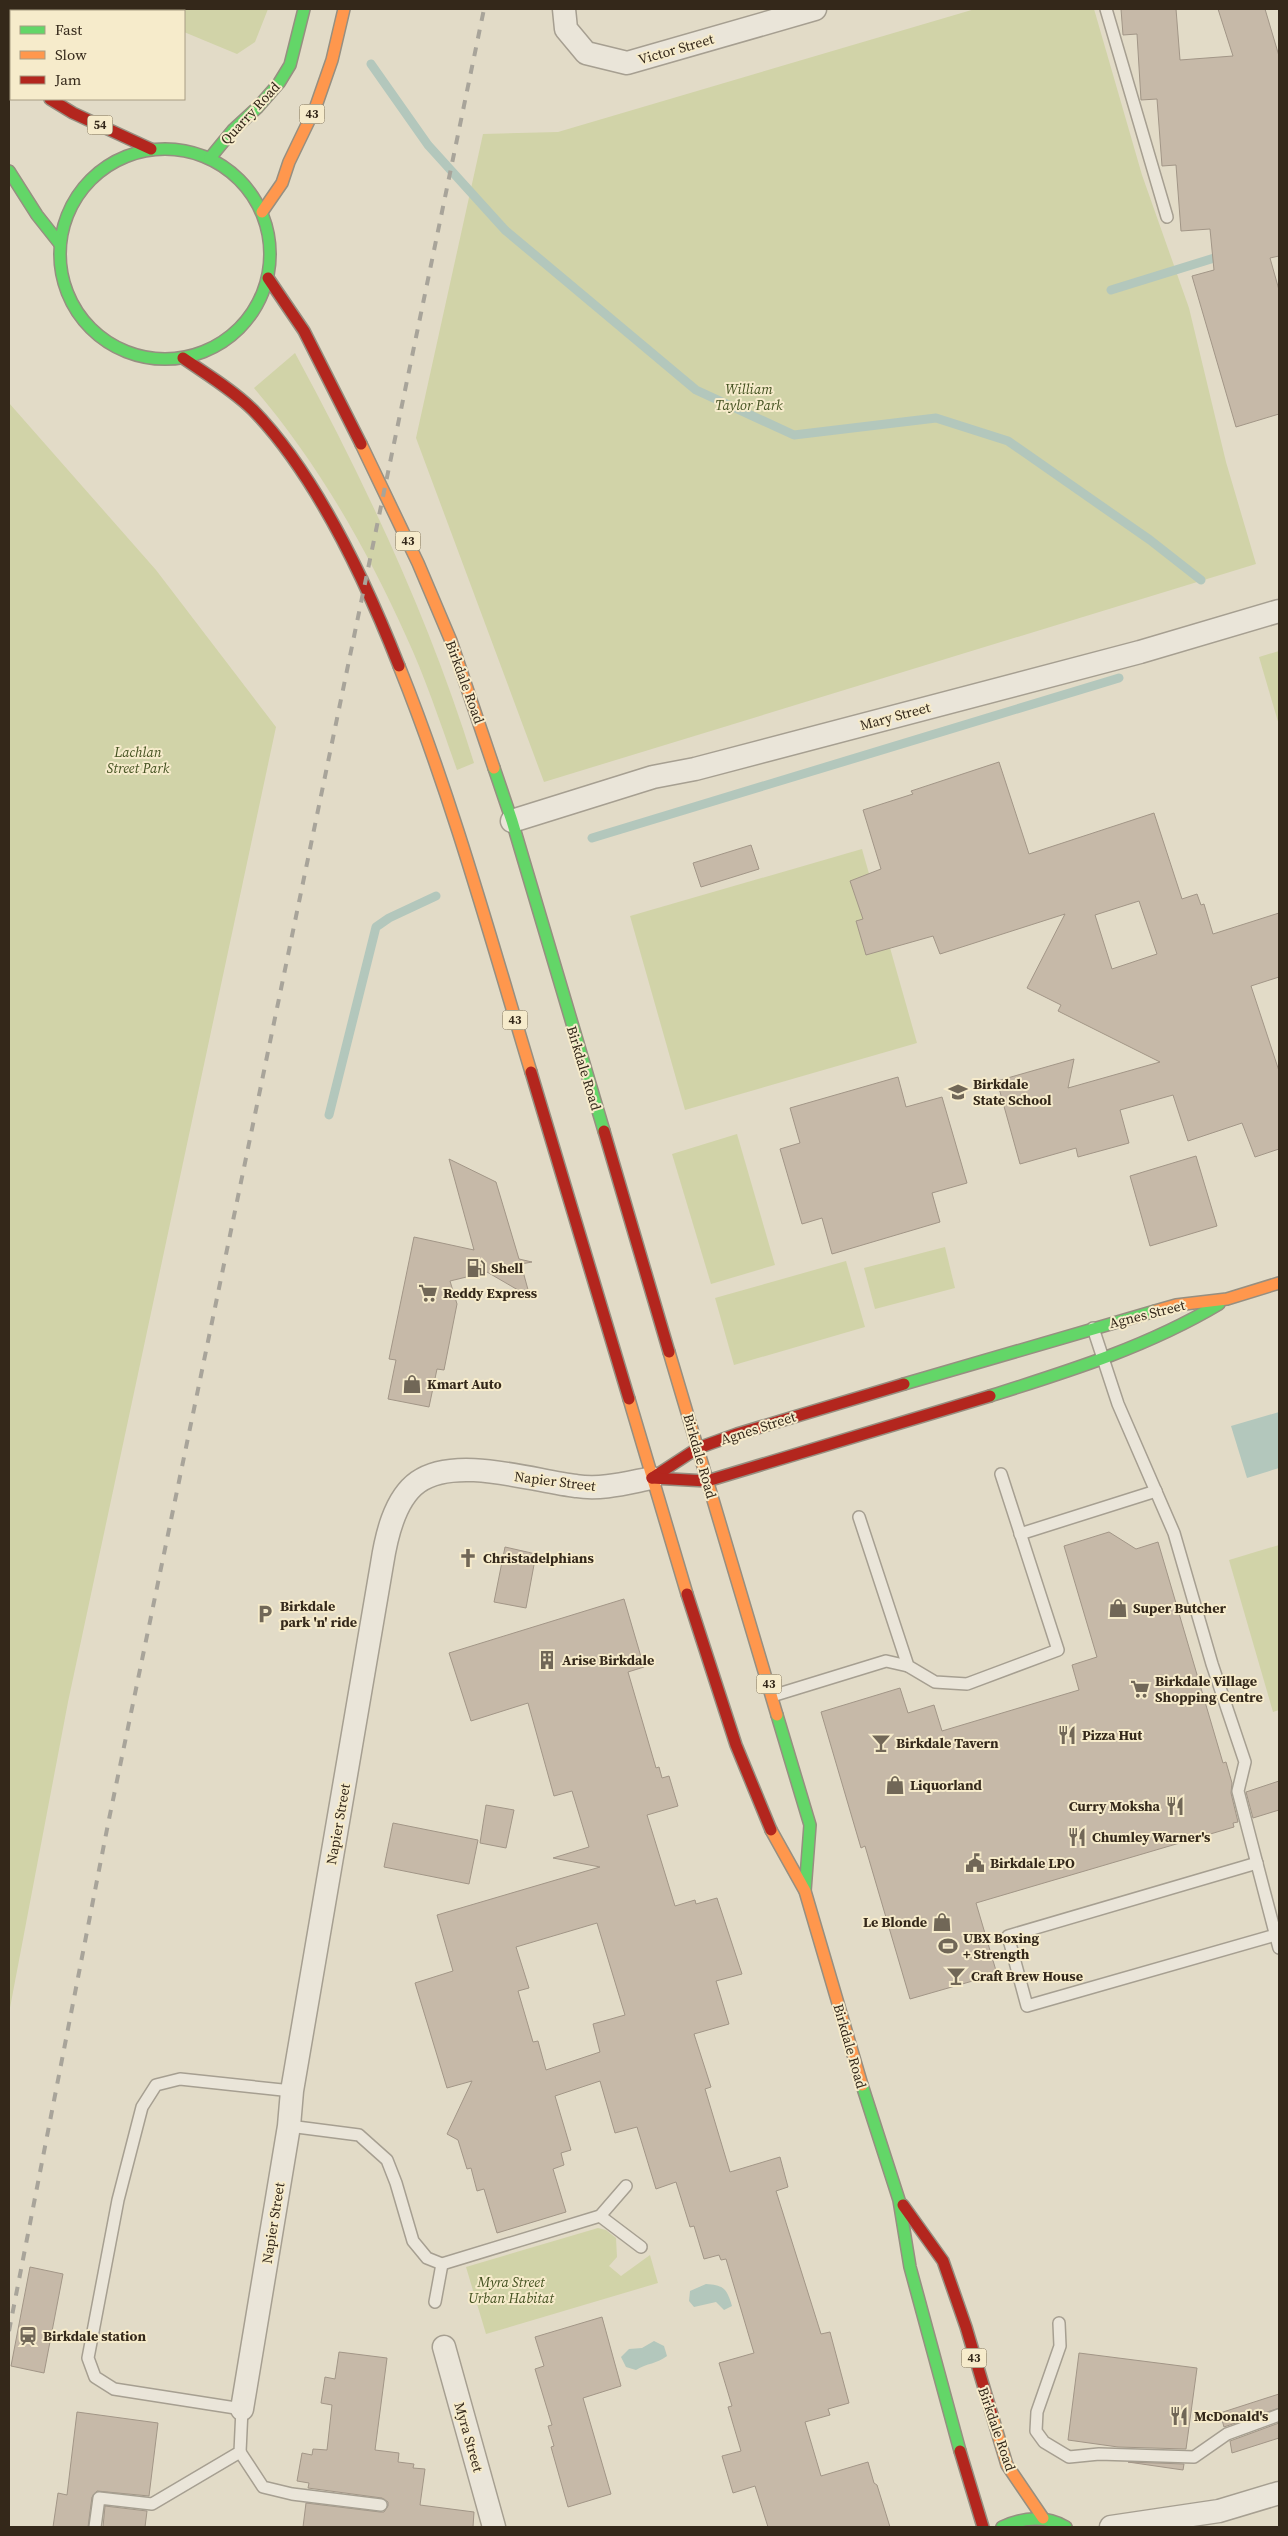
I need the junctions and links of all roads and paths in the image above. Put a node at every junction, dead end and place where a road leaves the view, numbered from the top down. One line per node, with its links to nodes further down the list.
1 (304, 9): 8 (main road, Quarry Road)
2 (344, 9): 10 (main road, 43)
3 (564, 9): 4 (street, Victor Street)
4 (816, 9)
5 (1106, 9): 11 (lane)
6 (52, 100): 7 (main road, 54)
7 (151, 149): 8 (main road); 12 (main road)
8 (210, 158): 10 (main road)
9 (9, 171): 12 (main road)
10 (262, 212): 13 (main road)
11 (1167, 218)
12 (60, 244): 14 (main road)
13 (268, 278): 14 (main road); 16 (main road, Birkdale Road / 43)
14 (183, 358): 23 (main road, Birkdale Road / 43)
15 (1279, 611): 16 (street, Mary Street)
16 (512, 821): 21 (main road, Birkdale Road / 43)
17 (1279, 1284): 18 (main road, Agnes Street)
18 (1227, 1299): 19 (main road, Agnes Street); 20 (main road, Agnes Street)
19 (1093, 1328): 20 (lane); 21 (main road, Agnes Street)
20 (1103, 1360): 24 (main road, Agnes Street); 25 (lane)
21 (698, 1448): 23 (main road, Agnes Street); 24 (main road, Birkdale Road / 43)
22 (1001, 1474): 27 (lane)
23 (652, 1478): 24 (main road, Agnes Street); 31 (main road, Birkdale Road / 43); 34 (street, Napier Street)
24 (707, 1481): 29 (main road, Birkdale Road / 43)
25 (1156, 1491): 27 (lane); 30 (lane)
26 (859, 1517): 28 (lane)
27 (1020, 1534): 28 (lane)
28 (908, 1666): 29 (lane)
29 (772, 1696): 31 (main road, Birkdale Road / 43)
30 (1257, 1863): 32 (lane); 32 (lane)
31 (806, 1891): 37 (main road, Birkdale Road / 43)
32 (1277, 1934): 33 (lane)
33 (1279, 1948)
34 (292, 2091): 35 (street, Napier Street); 44 (lane)
35 (288, 2126): 40 (lane); 44 (street, Napier Street)
36 (626, 2186): 38 (lane)
37 (899, 2200): 49 (main road, Birkdale Road / 43); 52 (main road, Birkdale Road / 43)
38 (600, 2216): 39 (lane); 40 (lane)
39 (641, 2247)
40 (442, 2264): 41 (lane)
41 (435, 2302)
42 (1059, 2323): 45 (lane)
43 (444, 2347): 51 (street, Myra Street)
44 (242, 2408): 46 (lane)
45 (1279, 2415)
46 (240, 2452): 48 (lane); 50 (lane)
47 (1279, 2493): 55 (street)
48 (380, 2505)
49 (1043, 2518): 53 (main road); 54 (main road)
50 (95, 2527)
51 (494, 2527)
52 (984, 2527)
53 (1002, 2527)
54 (1066, 2527)
55 (1111, 2527)

